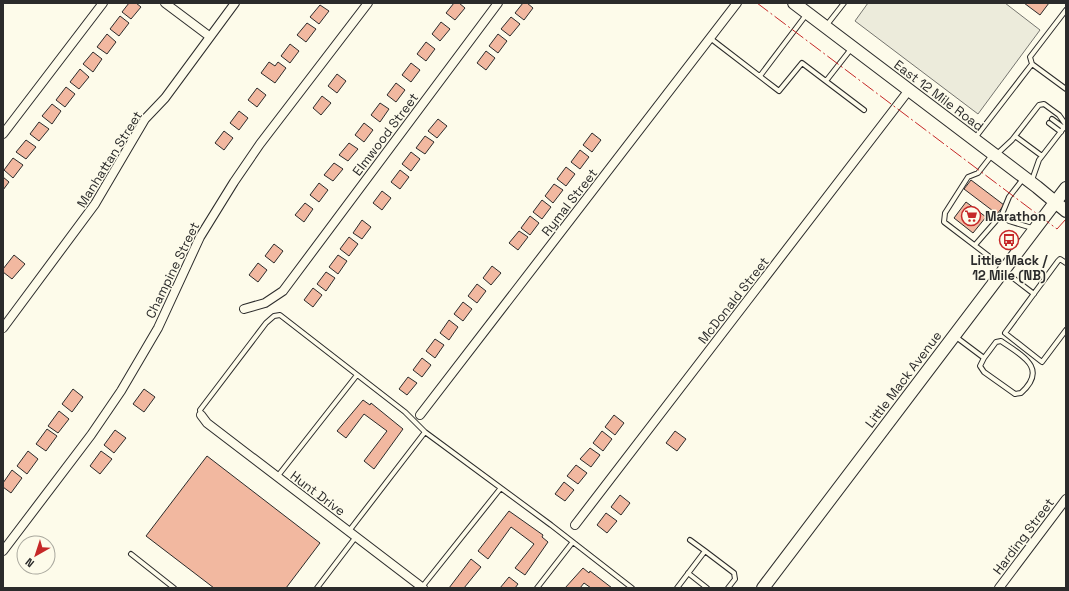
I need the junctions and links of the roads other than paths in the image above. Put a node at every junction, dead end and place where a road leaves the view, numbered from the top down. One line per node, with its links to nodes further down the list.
1 (103, 3): 28 (street)
2 (165, 3): 12 (street)
3 (235, 3): 12 (street, Manhattan Street)
4 (368, 3): 60 (street, Champine Street)
5 (498, 3): 43 (street, Elmwood Street)
6 (737, 3): 13 (street, Rymal Street)
7 (794, 3): 10 (main road, East 12 Mile Road)
8 (844, 3): 11 (lane)
9 (1066, 10): 15 (lane)
10 (808, 13): 11 (main road, East 12 Mile Road); 16 (lane)
11 (825, 27): 14 (main road, East 12 Mile Road)
12 (209, 36): 44 (street, Manhattan Street)
13 (710, 38): 16 (lane); 50 (street, Rymal Street)
14 (853, 47): 17 (lane); 19 (main road, East 12 Mile Road)
15 (1032, 64): 18 (lane); 30 (lane)
16 (760, 76): 17 (lane)
17 (826, 81): 21 (lane)
18 (1066, 89)
19 (909, 90): 30 (main road, East 12 Mile Road); 55 (street, McDonald Street)
20 (1036, 109): 22 (lane); 23 (lane); 27 (lane)
21 (864, 110)
22 (1042, 110)
23 (1032, 114): 24 (lane); 29 (lane)
24 (1038, 115)
25 (1052, 119): 27 (lane)
26 (1049, 123): 27 (lane)
27 (1064, 128): 32 (lane)
28 (3, 134)
29 (1015, 136): 31 (lane); 32 (lane)
30 (974, 139): 31 (main road, East 12 Mile Road)
31 (994, 155): 33 (main road, East 12 Mile Road); 39 (lane)
32 (1042, 156): 33 (lane)
33 (1028, 180): 35 (main road, East 12 Mile Road); 37 (lane)
34 (1066, 188): 35 (main road, Little Mack Avenue)
35 (1055, 202): 36 (main road, East 12 Mile Road); 38 (main road, Little Mack Avenue)
36 (1066, 211)
37 (1002, 214): 38 (lane); 39 (lane)
38 (1035, 229): 41 (main road, Little Mack Avenue)
39 (975, 245): 41 (lane)
40 (1066, 263): 42 (lane)
41 (1004, 270): 42 (lane); 46 (main road, Little Mack Avenue)
42 (1034, 294): 45 (lane)
43 (244, 309)
44 (3, 328)
45 (1066, 330)
46 (954, 335): 47 (lane); 72 (main road, Little Mack Avenue)
47 (984, 358): 47 (lane)
48 (357, 375): 49 (lane); 51 (lane); 52 (lane)
49 (201, 415): 52 (street, Hunt Drive)
50 (420, 416)
51 (426, 432): 53 (lane); 56 (lane)
52 (277, 478): 56 (street, Hunt Drive)
53 (500, 489): 59 (lane); 66 (lane)
54 (1066, 499): 73 (street, Harding Street)
55 (575, 525)
56 (349, 532): 57 (street, Hunt Drive)
57 (355, 538): 65 (lane); 66 (street, Hunt Drive)
58 (690, 540): 61 (lane)
59 (572, 543): 67 (lane); 68 (lane)
60 (3, 551)
61 (705, 551): 63 (lane); 71 (lane)
62 (131, 554): 64 (lane)
63 (688, 573): 69 (lane); 70 (lane)
64 (174, 588)
65 (317, 588)
66 (423, 588)
67 (537, 588)
68 (632, 588)
69 (677, 588)
70 (707, 588)
71 (728, 588)
72 (763, 588)
73 (999, 588)

